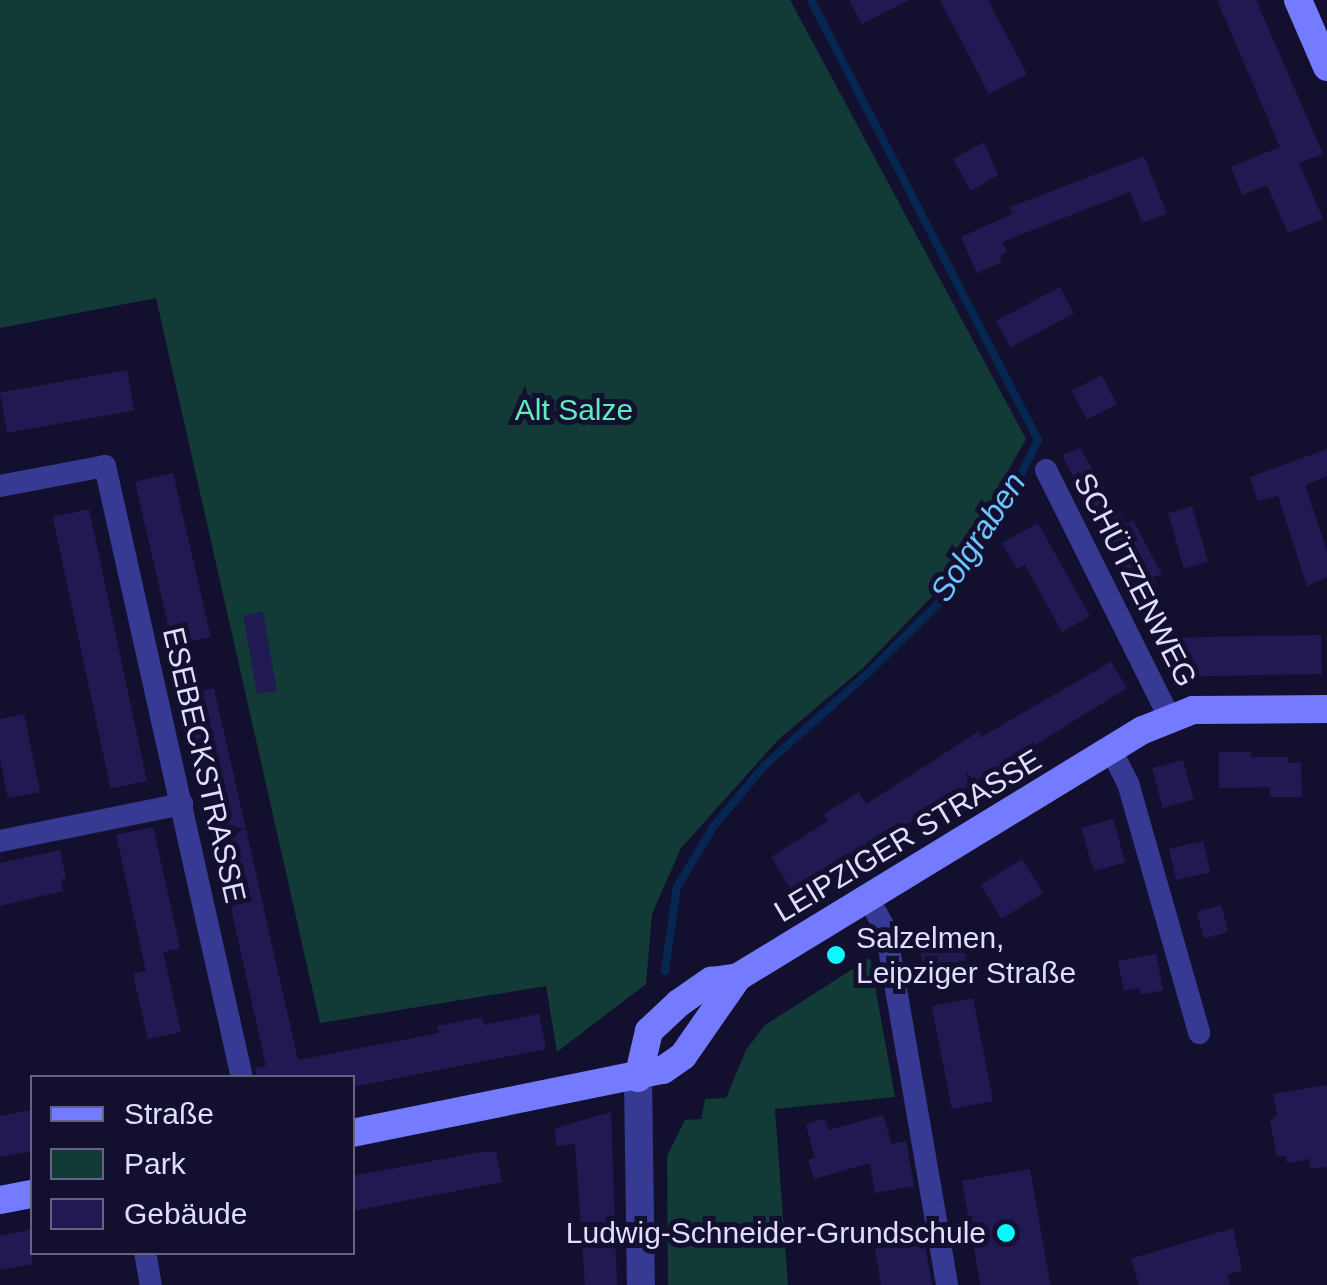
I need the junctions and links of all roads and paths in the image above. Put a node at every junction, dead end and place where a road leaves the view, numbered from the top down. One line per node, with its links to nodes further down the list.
1 (1298, 0): 2 (main road)
2 (1327, 67)
3 (1046, 470): 6 (street, SCHÜTZENWEG)
4 (0, 486): 8 (street, ESEBECKSTRASSE)
5 (1327, 709): 6 (main road, LEIPZIGER STRASSE)
6 (1170, 716): 7 (main road, LEIPZIGER STRASSE)
7 (1111, 750): 10 (main road, LEIPZIGER STRASSE); 12 (street)
8 (182, 804): 9 (street); 13 (street, ESEBECKSTRASSE)
9 (0, 841)
10 (868, 898): 11 (main road, LEIPZIGER STRASSE); 21 (street)
11 (738, 977): 14 (main road, LEIPZIGER STRASSE); 14 (main road, LEIPZIGER STRASSE)
12 (1199, 1033)
13 (241, 1075)
14 (638, 1078): 15 (main road, LEIPZIGER STRASSE); 20 (street)
15 (355, 1132)
16 (30, 1194): 17 (main road)
17 (0, 1200)
18 (146, 1255): 19 (street)
19 (151, 1285)
20 (641, 1285)
21 (947, 1285)

